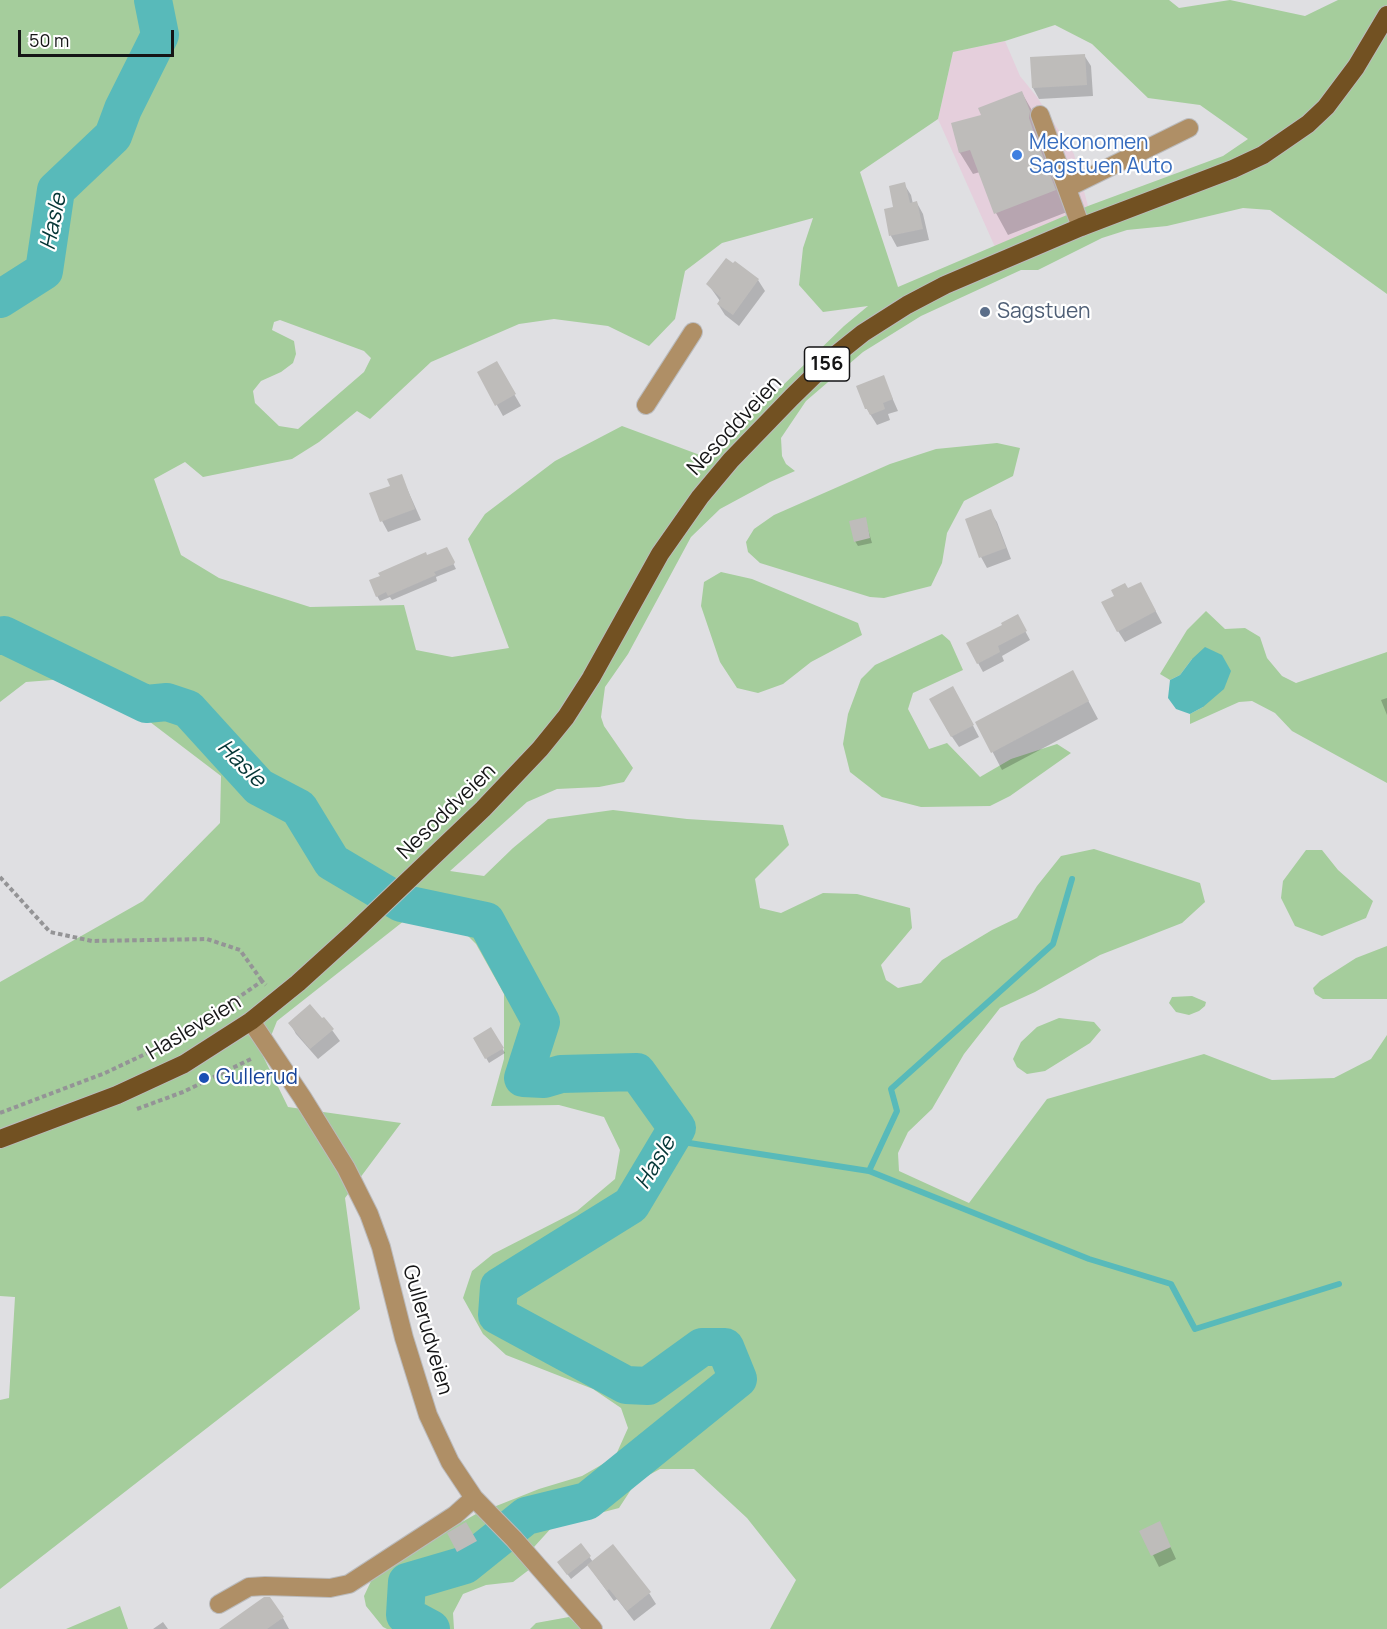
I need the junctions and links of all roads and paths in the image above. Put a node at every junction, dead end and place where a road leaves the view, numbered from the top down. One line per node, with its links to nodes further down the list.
1 (1387, 15): 5 (main road, Nesoddveien / 156)
2 (1040, 115): 4 (street)
3 (1189, 128): 4 (street)
4 (1067, 188): 5 (street)
5 (1081, 227): 9 (main road, Nesoddveien / 156)
6 (693, 332): 7 (street)
7 (646, 405)
8 (0, 877): 10 (path)
9 (380, 906): 11 (main road, Hasleveien / 156)
10 (262, 981): 11 (path); 15 (path)
11 (277, 1000): 12 (main road, Hasleveien / 156)
12 (251, 1021): 13 (street, Gullerudveien); 16 (main road, Hasleveien / 156)
13 (270, 1050): 14 (path); 17 (street, Gullerudveien)
14 (126, 1112)
15 (0, 1113)
16 (0, 1139)
17 (474, 1498): 18 (street); 19 (street, Gullerudveien)
18 (219, 1604)
19 (592, 1629)

